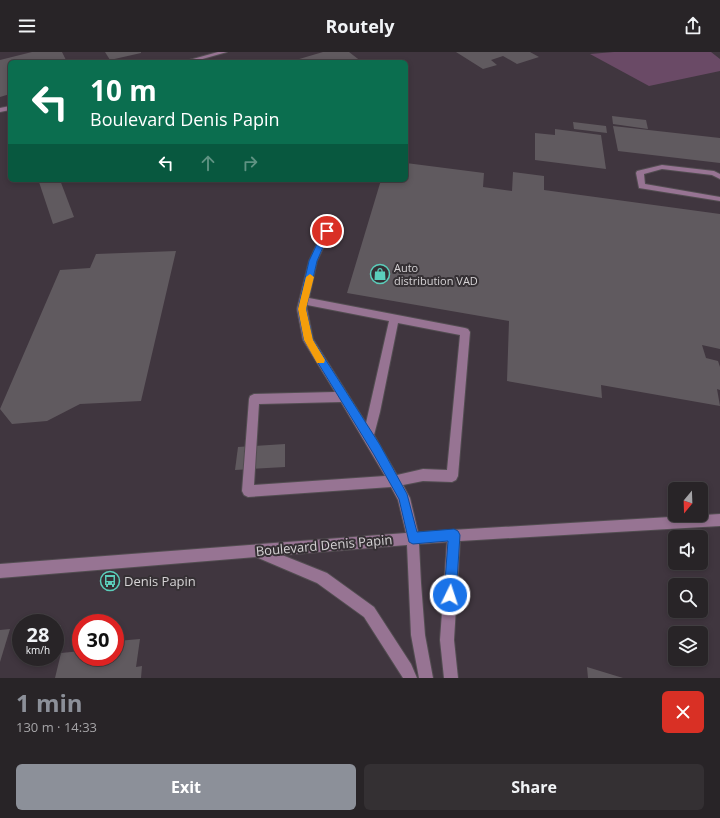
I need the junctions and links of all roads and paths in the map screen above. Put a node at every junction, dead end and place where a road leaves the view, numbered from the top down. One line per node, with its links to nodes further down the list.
1 (224, 52): 2 (street)
2 (193, 60)
3 (720, 177): 4 (street)
4 (720, 199)
5 (327, 231): 6 (street)
6 (304, 301): 7 (street); 8 (street)
7 (394, 318): 9 (street); 10 (street)
8 (344, 397): 9 (street); 10 (street)
9 (368, 435): 10 (street)
10 (394, 481): 13 (street)
11 (720, 520): 12 (street, Boulevard Denis Papin)
12 (454, 535): 13 (street, Boulevard Denis Papin); 18 (street)
13 (413, 538): 14 (street, Boulevard Denis Papin); 17 (street)
14 (255, 550): 15 (street, Boulevard Denis Papin); 16 (street)
15 (0, 571)
16 (410, 678)
17 (426, 678)
18 (451, 678)

